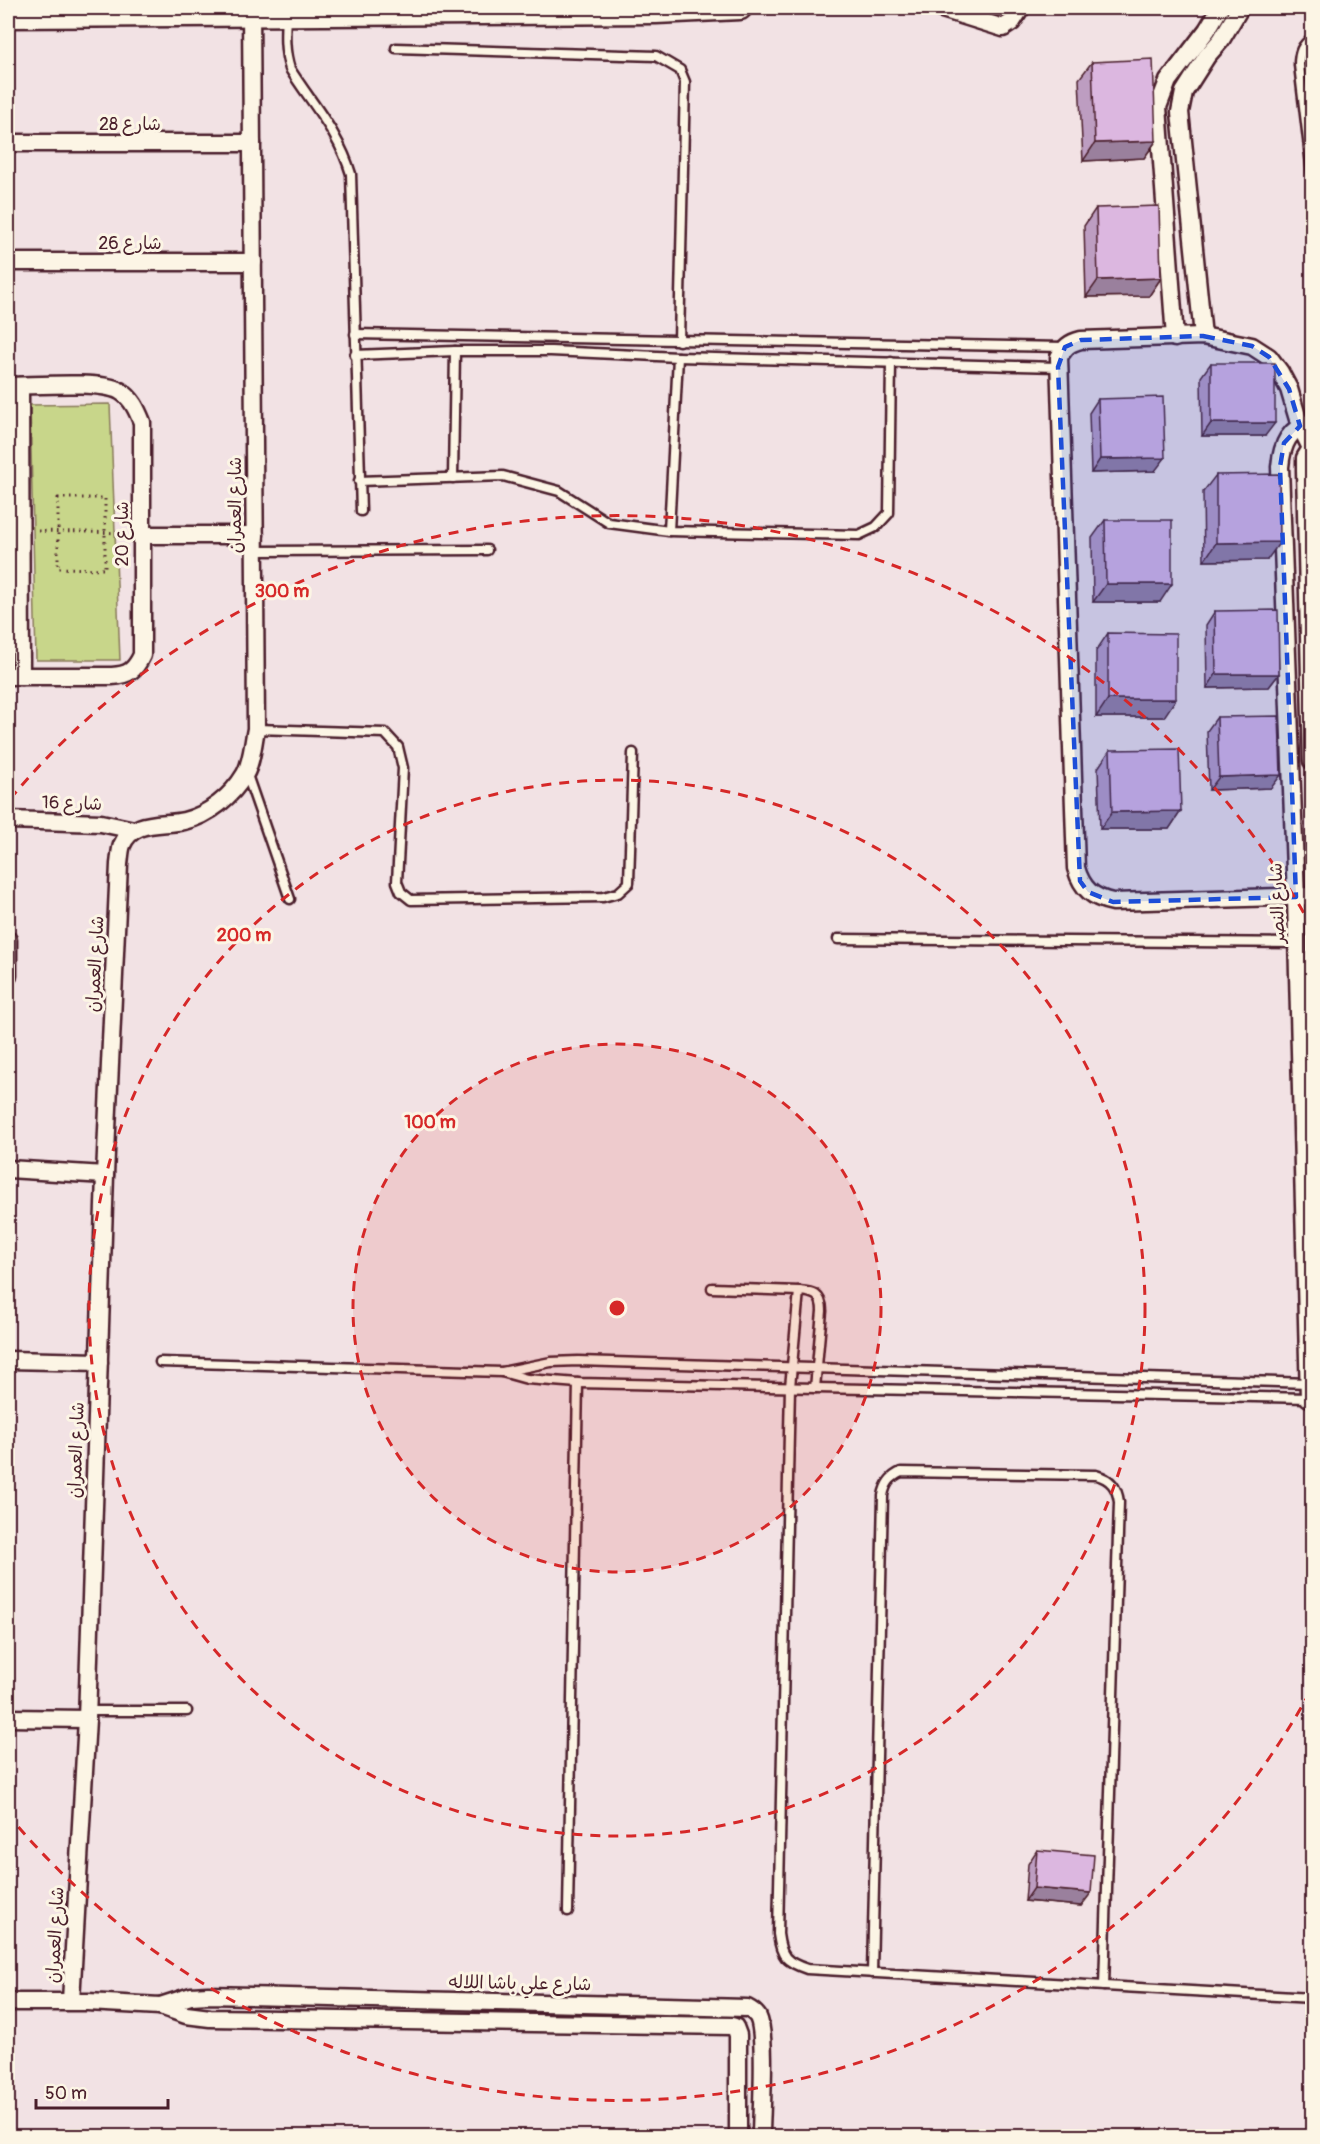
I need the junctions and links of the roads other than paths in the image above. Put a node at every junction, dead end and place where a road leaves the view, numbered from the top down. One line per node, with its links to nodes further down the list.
1 (740, 8): 5 (street)
2 (939, 8): 8 (street)
3 (1220, 8): 19 (street)
4 (1240, 8): 18 (street)
5 (656, 10): 7 (street)
6 (251, 11): 7 (street); 9 (street); 13 (street, شارع العمران)
7 (286, 15): 17 (lane)
8 (1017, 15)
9 (8, 16)
10 (1312, 38): 14 (lane)
11 (396, 48): 20 (lane)
12 (8, 143): 13 (street, شارع 28)
13 (252, 143): 16 (street, شارع العمران)
14 (1312, 173)
15 (8, 262): 16 (street, شارع 26)
16 (253, 262): 35 (street, شارع العمران)
17 (355, 334): 20 (lane); 23 (lane)
18 (1203, 336): 19 (street); 28 (street)
19 (1175, 338): 21 (street)
20 (679, 340): 21 (lane)
21 (1065, 347): 26 (street)
22 (455, 351): 23 (lane); 24 (lane); 30 (lane)
23 (356, 355): 31 (lane)
24 (678, 357): 25 (lane); 33 (lane)
25 (891, 362): 26 (lane); 33 (lane)
26 (1058, 367): 44 (street)
27 (14, 386): 34 (street, شارع 20); 37 (street, شارع 20)
28 (1306, 424): 29 (street); 44 (street, شارع النصر)
29 (1312, 448): 40 (street)
30 (453, 478): 31 (lane); 33 (lane)
31 (359, 482): 32 (lane)
32 (361, 511)
33 (669, 531)
34 (142, 534): 35 (street); 37 (street, شارع 20)
35 (255, 543): 36 (lane); 38 (street, شارع العمران)
36 (487, 550)
37 (14, 676)
38 (256, 729): 39 (lane); 41 (street, شارع العمران)
39 (633, 753)
40 (1312, 761)
41 (246, 772): 43 (street, شارع العمران); 45 (lane)
42 (8, 820): 43 (street, شارع 16)
43 (134, 830): 51 (street, شارع العمران)
44 (1304, 897): 48 (street, شارع النصر)
45 (290, 899)
46 (838, 939): 48 (lane)
47 (8, 940): 49 (street)
48 (1297, 943): 63 (street, شارع النصر)
49 (8, 976)
50 (8, 1169): 51 (street)
51 (105, 1175): 55 (street, شارع العمران)
52 (712, 1288): 53 (lane)
53 (798, 1291): 57 (lane); 58 (lane)
54 (8, 1360): 55 (street)
55 (99, 1362): 65 (street, شارع العمران)
56 (160, 1362): 59 (lane)
57 (792, 1366): 58 (lane); 59 (lane); 61 (lane)
58 (817, 1367): 62 (lane); 63 (lane)
59 (502, 1372): 60 (lane)
60 (578, 1383): 61 (lane); 67 (lane)
61 (790, 1388): 62 (lane); 68 (lane)
62 (815, 1388): 63 (lane)
63 (1311, 1391)
64 (187, 1711): 65 (lane)
65 (87, 1715): 66 (street); 71 (street, شارع العمران)
66 (8, 1718)
67 (567, 1911)
68 (872, 1973): 69 (lane); 69 (lane)
69 (1104, 1986): 70 (lane)
70 (1312, 1998)
71 (70, 2001): 72 (street, شارع علي باشا اللاله); 73 (street, شارع علي باشا اللاله)
72 (8, 2002)
73 (160, 2006): 74 (street, شارع علي باشا اللاله); 75 (street, شارع علي باشا اللاله)
74 (738, 2136): 75 (street)
75 (761, 2136)

